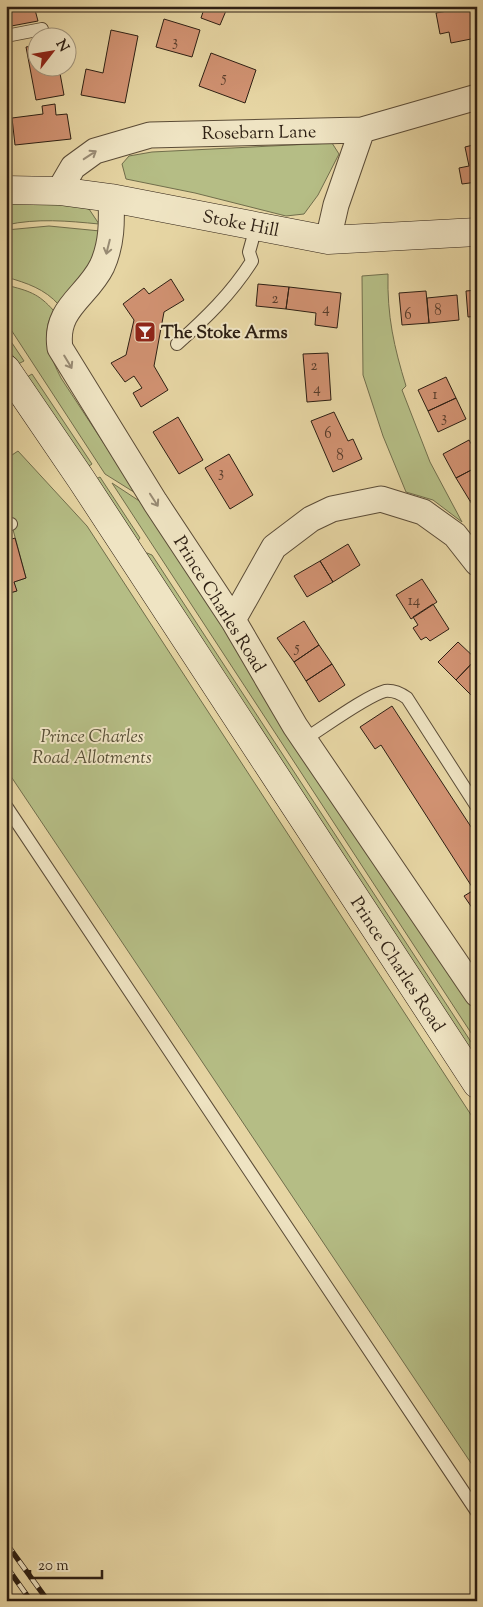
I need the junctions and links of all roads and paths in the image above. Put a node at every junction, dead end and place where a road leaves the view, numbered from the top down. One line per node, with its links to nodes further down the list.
1 (28, 32): 2 (lane)
2 (6, 36)
3 (477, 97): 4 (street, Rosebarn Lane)
4 (362, 130): 6 (street, Rosebarn Lane, one-way to 4); 10 (street)
5 (6, 190): 6 (street, Stoke Hill)
6 (59, 191): 7 (street, Stoke Hill)
7 (111, 198): 8 (street, Stoke Hill); 14 (street, Prince Charles Road, one-way to 14)
8 (256, 227): 10 (street, Stoke Hill); 11 (lane)
9 (477, 232): 10 (street, Stoke Hill)
10 (328, 240)
11 (177, 344)
12 (6, 369): 19 (street, Prince Charles Road)
13 (477, 564): 14 (street)
14 (234, 620): 15 (street, Prince Charles Road)
15 (305, 739): 17 (lane); 18 (street, Prince Charles Road)
16 (6, 806): 20 (lane)
17 (477, 807)
18 (477, 994)
19 (477, 1084)
20 (477, 1512)

